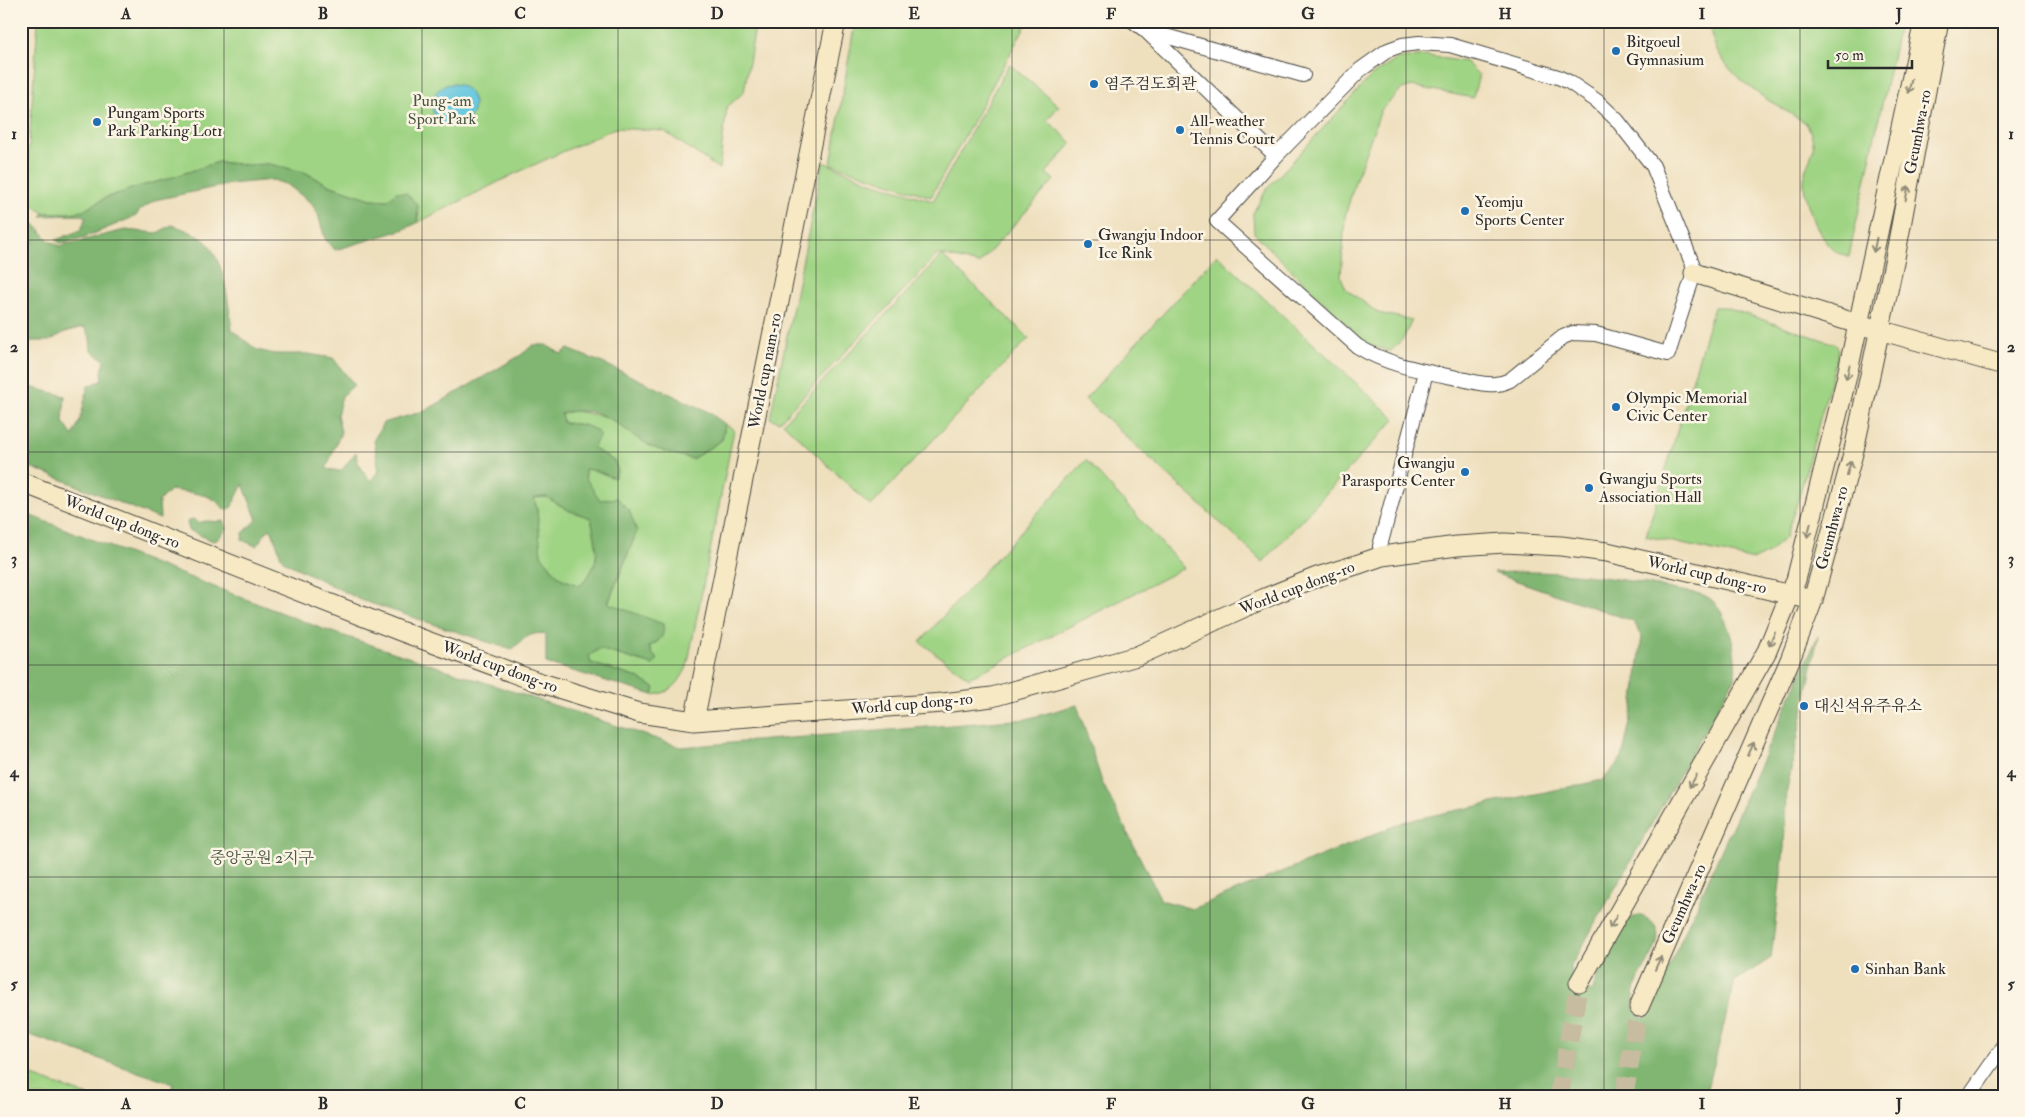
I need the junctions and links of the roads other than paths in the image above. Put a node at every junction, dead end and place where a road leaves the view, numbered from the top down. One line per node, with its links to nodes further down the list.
1 (836, 21): 17 (street, World cup nam-ro)
2 (1133, 21): 5 (street)
3 (1924, 21): 9 (street, Geumhwa-ro, one-way to 9)
4 (1939, 21): 10 (street, Geumhwa-ro, one-way to 4)
5 (1145, 30): 6 (street); 7 (street)
6 (1303, 75)
7 (1276, 156): 8 (street); 12 (street)
8 (1694, 273): 9 (street); 12 (street)
9 (1858, 324): 10 (street); 15 (street, Geumhwa-ro, one-way to 15)
10 (1878, 330): 11 (street); 16 (street, Geumhwa-ro, one-way to 10)
11 (2004, 365)
12 (1426, 372): 14 (street)
13 (21, 482): 17 (street, World cup dong-ro)
14 (1382, 556): 15 (street, World cup dong-ro); 17 (street, World cup dong-ro)
15 (1792, 594): 16 (street, World cup dong-ro); 18 (street, Geumhwa-ro, one-way to 18)
16 (1813, 600): 19 (street, Geumhwa-ro, one-way to 16)
17 (694, 721)
18 (1579, 983)
19 (1639, 1007)
20 (2004, 1046): 21 (street)
21 (1969, 1096)

